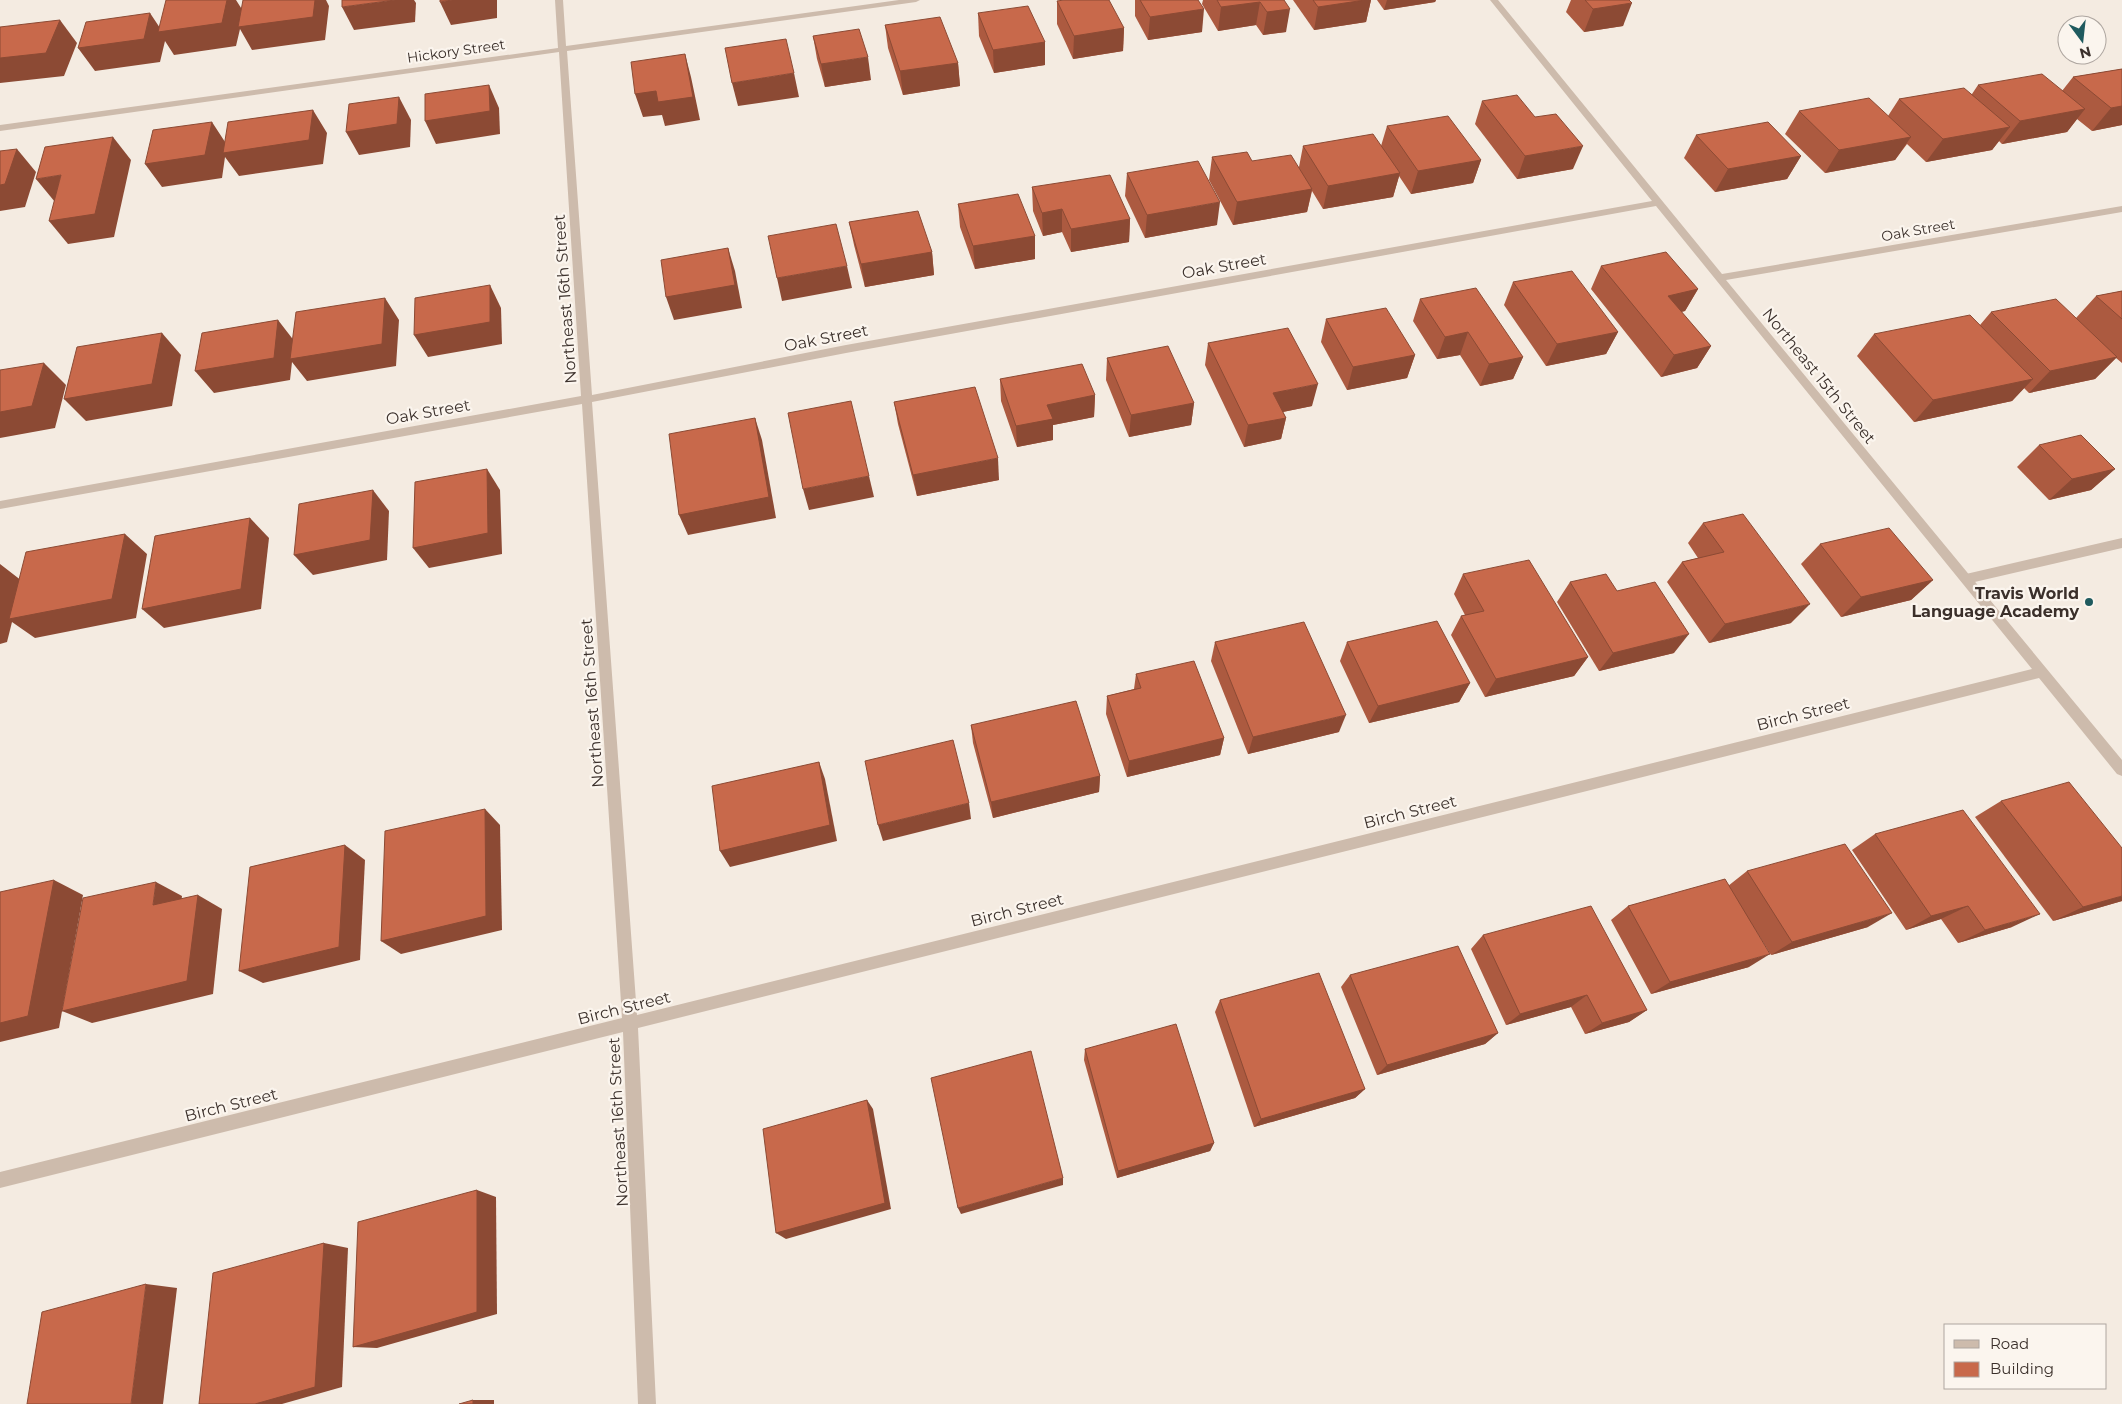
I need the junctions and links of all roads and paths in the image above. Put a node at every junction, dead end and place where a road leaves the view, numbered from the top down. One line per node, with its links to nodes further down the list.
1 (559, 0): 4 (street, Northeast 16th Street)
2 (916, 0): 4 (street, Hickory Street)
3 (1494, 0): 6 (street, Northeast 15th Street)
4 (564, 50): 5 (street, Hickory Street); 9 (street, Northeast 16th Street)
5 (0, 128)
6 (1658, 204): 8 (street, Northeast 15th Street); 9 (street, Oak Street)
7 (2122, 209): 8 (street, Oak Street)
8 (1718, 278): 12 (street, Northeast 15th Street)
9 (588, 399): 10 (street, Oak Street); 15 (street, Northeast 16th Street)
10 (0, 505)
11 (2122, 543): 12 (street)
12 (1966, 579): 13 (street, Northeast 15th Street)
13 (2042, 672): 14 (street, Northeast 15th Street); 15 (street, Birch Street)
14 (2122, 770)
15 (630, 1024): 16 (street, Birch Street); 17 (street, Northeast 16th Street)
16 (0, 1180)
17 (647, 1404)

